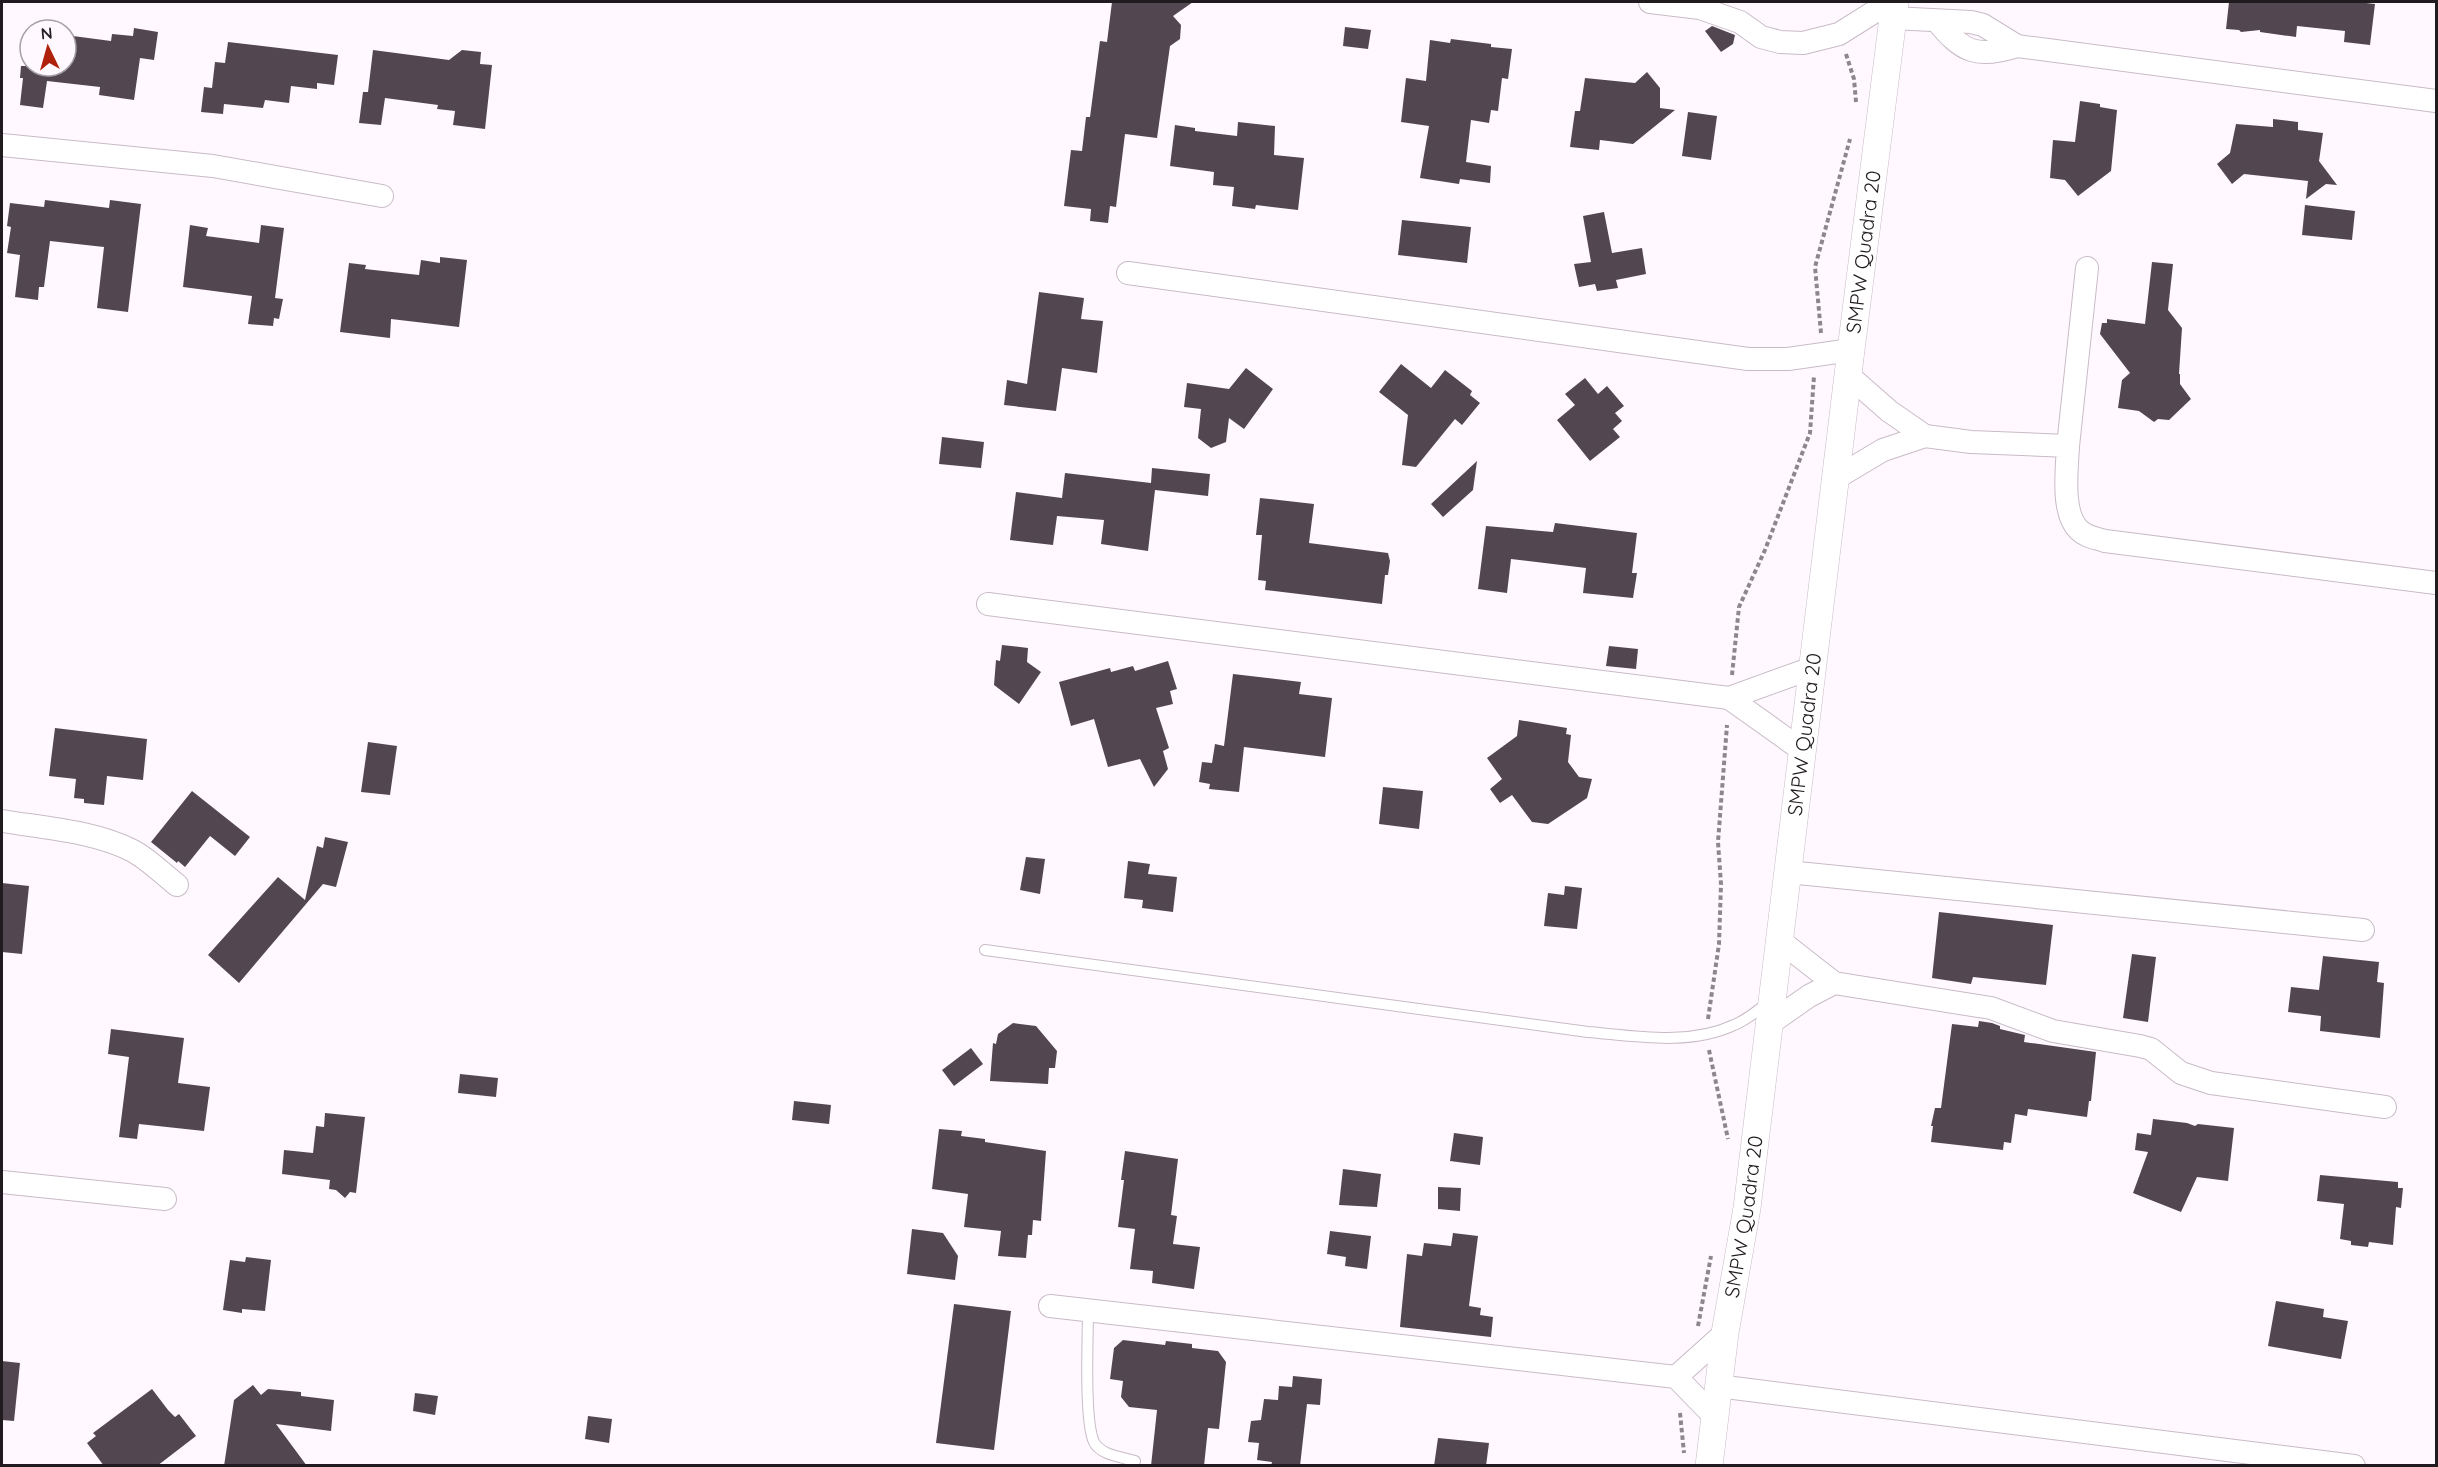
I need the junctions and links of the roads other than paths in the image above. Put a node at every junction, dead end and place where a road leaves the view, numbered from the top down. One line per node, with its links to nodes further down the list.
1 (1650, 2): 2 (street)
2 (1893, 7): 3 (street); 8 (street, SMPW Quadra 20)
3 (2436, 101)
4 (2, 145): 5 (street)
5 (382, 196)
6 (2087, 268): 10 (street)
7 (1128, 273): 8 (street)
8 (1850, 362): 9 (street); 11 (street, SMPW Quadra 20)
9 (1924, 436): 10 (street); 11 (street)
10 (2068, 446): 12 (street)
11 (1836, 478): 14 (street, SMPW Quadra 20)
12 (2436, 583)
13 (988, 604): 15 (street)
14 (1812, 668): 15 (street); 16 (street, SMPW Quadra 20)
15 (1729, 698): 16 (street)
16 (1802, 750): 18 (street, SMPW Quadra 20)
17 (2, 822): 19 (street)
18 (1788, 872): 20 (street); 21 (street, SMPW Quadra 20)
19 (177, 885)
20 (2363, 930)
21 (1779, 940): 23 (street); 24 (street, SMPW Quadra 20)
22 (985, 950): 24 (lane)
23 (1834, 983): 24 (street); 25 (street)
24 (1770, 1012): 30 (street, SMPW Quadra 20)
25 (2385, 1107)
26 (2, 1182): 27 (street)
27 (165, 1199)
28 (1050, 1306): 29 (street)
29 (1088, 1310): 31 (street); 34 (lane)
30 (1725, 1333): 31 (street); 32 (street, SMPW Quadra 20)
31 (1676, 1377): 33 (street)
32 (1718, 1386): 33 (street, SMPW Quadra 20); 36 (street)
33 (1714, 1416): 35 (street, SMPW Quadra 20)
34 (1135, 1461)
35 (1709, 1466)
36 (2355, 1466)

